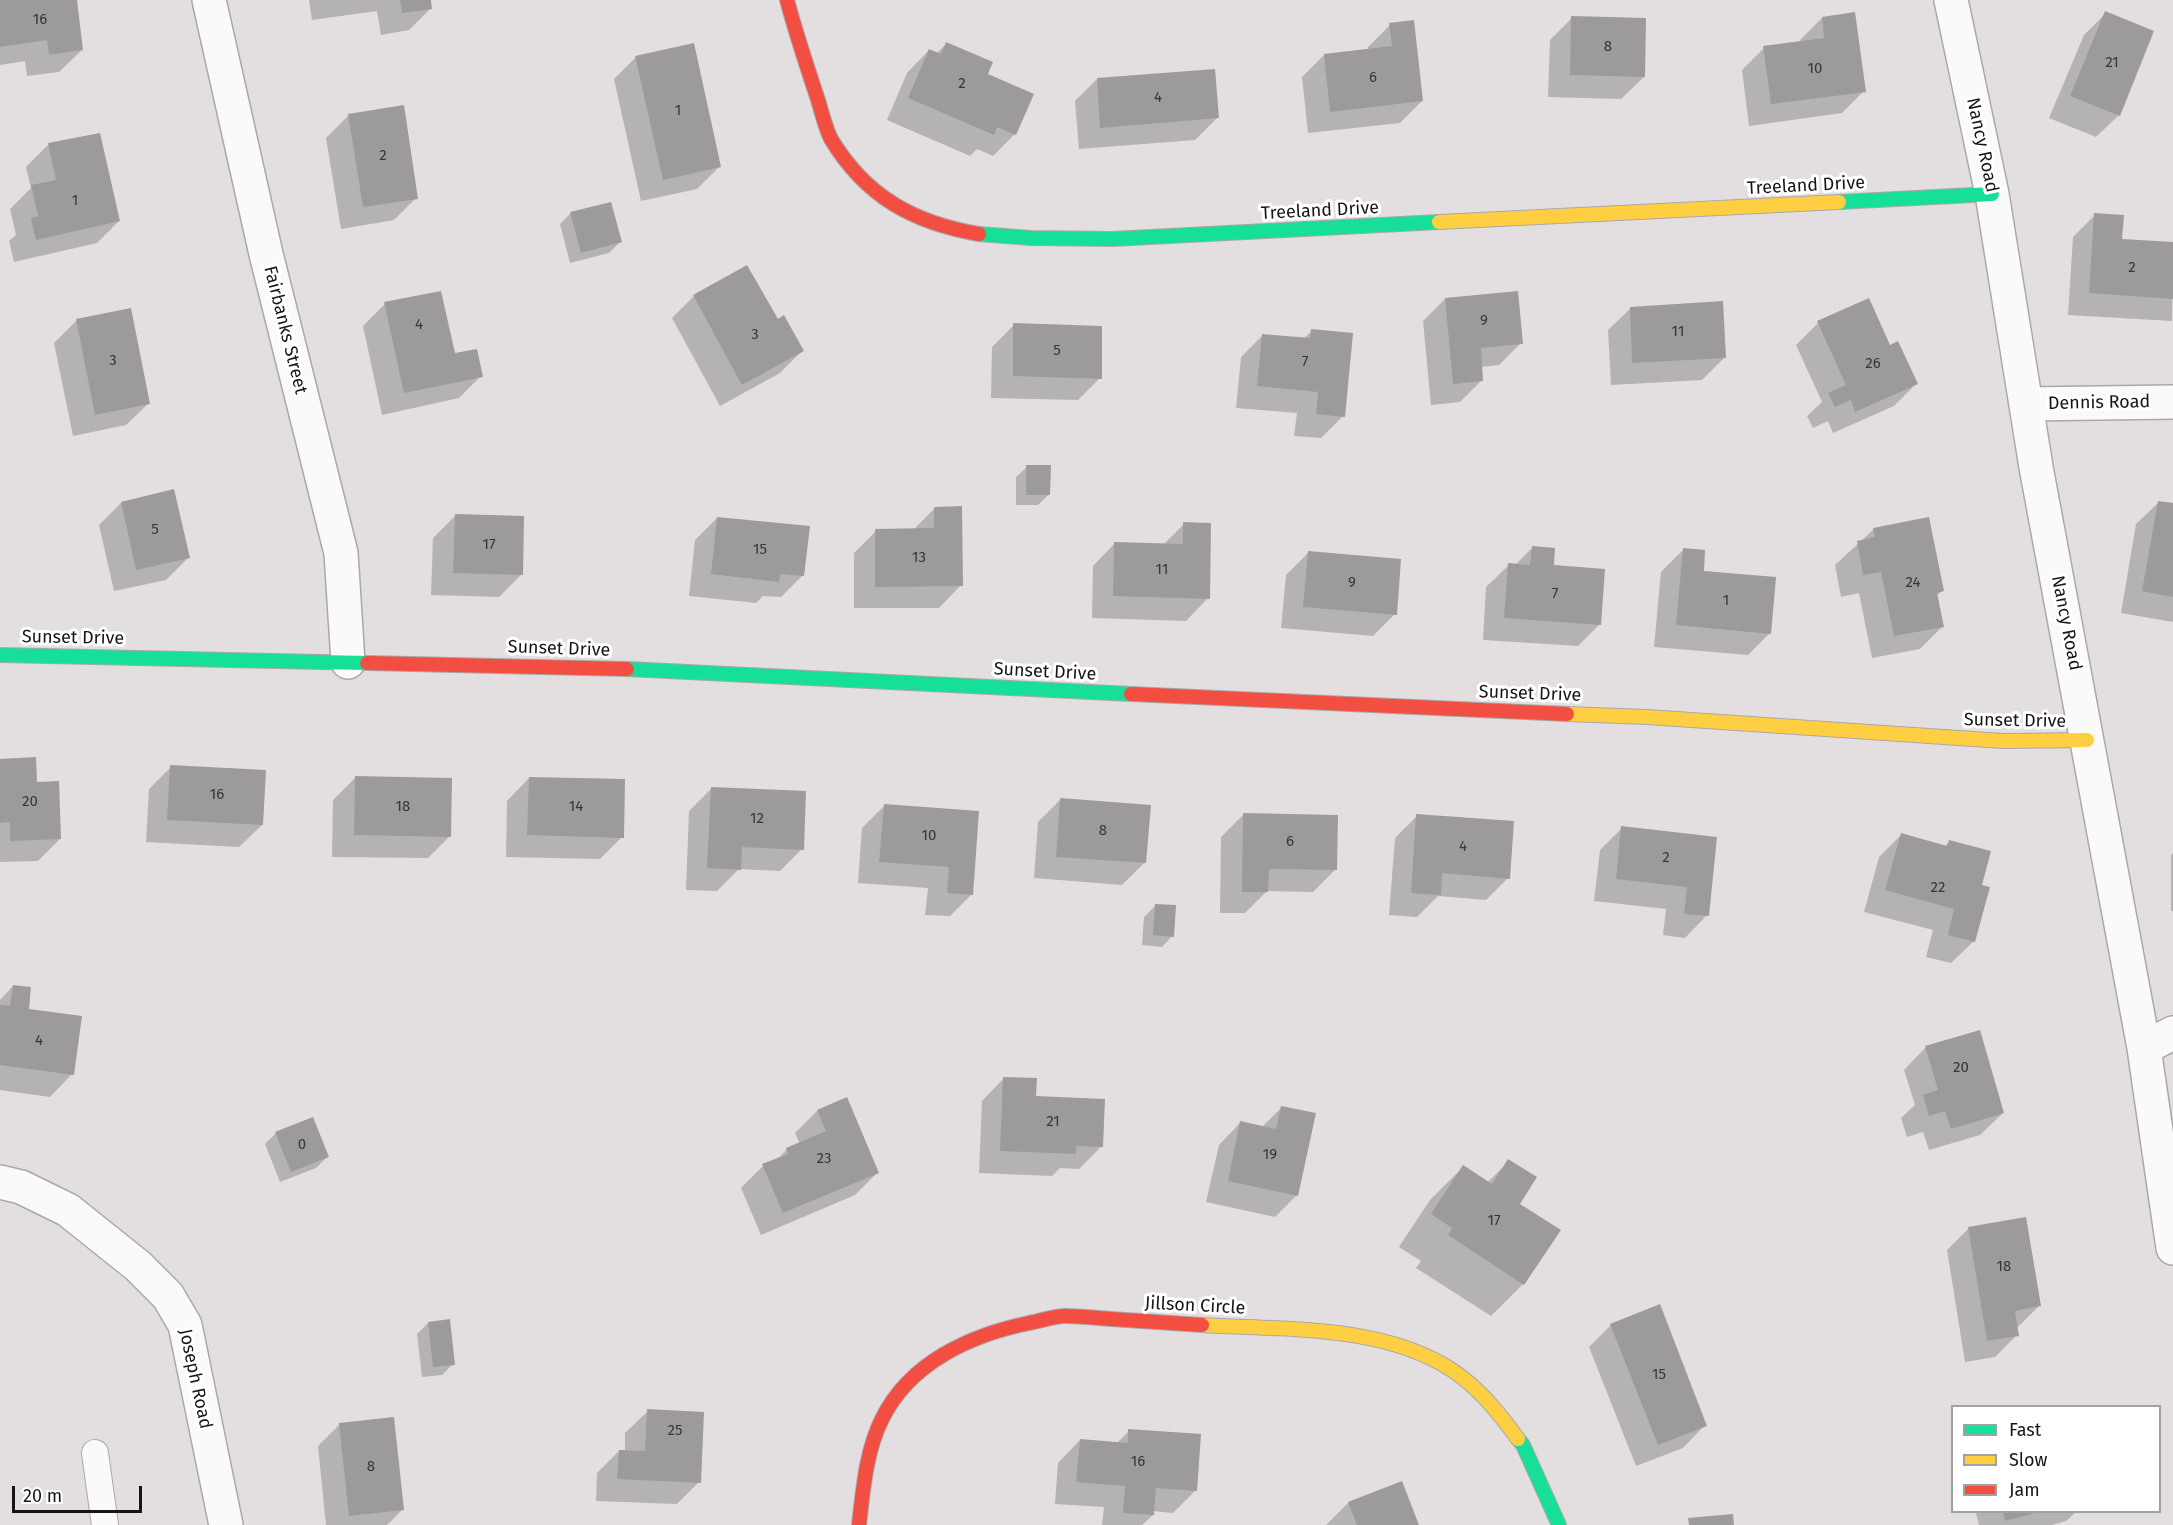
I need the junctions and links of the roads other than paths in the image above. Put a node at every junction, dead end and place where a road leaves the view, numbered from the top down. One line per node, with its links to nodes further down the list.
1 (209, 0): 8 (street, Fairbanks Street)
2 (787, 0): 4 (street, Treeland Drive)
3 (1951, 0): 4 (street, Nancy Road)
4 (1992, 194): 6 (street, Nancy Road)
5 (2173, 402): 6 (street, Dennis Road)
6 (2026, 404): 9 (street, Nancy Road)
7 (0, 655): 8 (street, Sunset Drive)
8 (348, 662): 9 (street, Sunset Drive)
9 (2087, 740): 11 (street, Nancy Road)
10 (2173, 1033): 11 (street)
11 (2144, 1048): 13 (street, Nancy Road)
12 (0, 1182): 16 (street, Joseph Road)
13 (2173, 1248)
14 (94, 1453): 15 (lane)
15 (105, 1525)
16 (226, 1525)
17 (859, 1525): 18 (street, Jillson Circle)
18 (1558, 1525)

